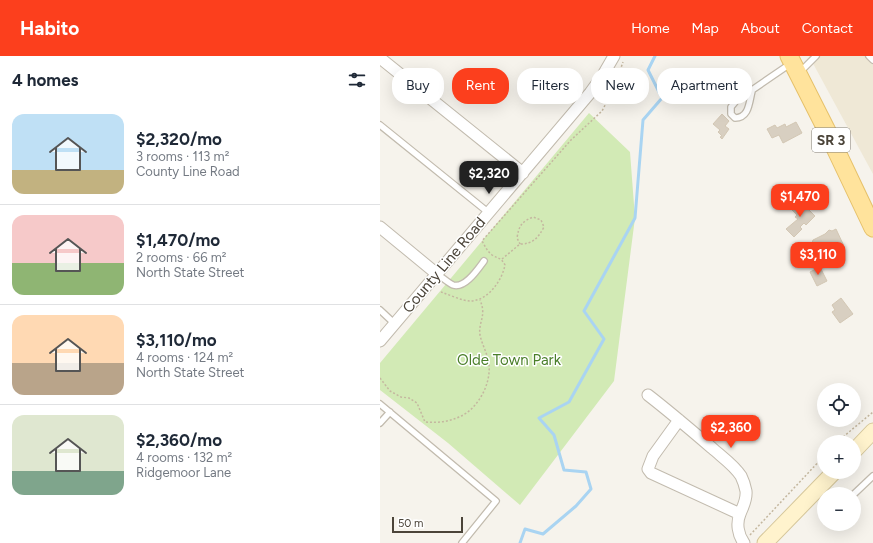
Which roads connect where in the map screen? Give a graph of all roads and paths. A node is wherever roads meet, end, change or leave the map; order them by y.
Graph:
1 (625, 56) edge
2 (816, 56) edge
3 (869, 56) edge
4 (613, 57) edge
5 (380, 58) edge
6 (873, 60) edge
7 (793, 62) edge
8 (752, 92) junction
9 (380, 125) edge
10 (523, 173) junction
11 (489, 213) junction
12 (380, 227) edge
13 (873, 228) edge
14 (520, 244) junction
15 (502, 259) junction
16 (484, 261) dead end
17 (437, 274) junction
18 (441, 292) dead end
19 (480, 300) junction
20 (380, 310) edge
21 (395, 324) junction
22 (380, 341) edge
23 (380, 378) edge
24 (648, 395) dead end
25 (380, 404) edge
26 (390, 412) junction
27 (873, 412) edge
28 (679, 420) junction
29 (380, 423) edge
30 (873, 431) edge
31 (846, 435) edge
32 (861, 444) edge
33 (817, 464) edge
34 (873, 476) edge
35 (827, 479) edge
36 (861, 487) edge
37 (740, 514) junction
38 (744, 542) edge
39 (462, 543) edge
40 (765, 543) edge

1 - 15 path
2 - 7 lane
3 - 6 lane
4 - 10 street, County Line Road
5 - 10 street
7 - 8 lane
7 - 13 main road, SR 3
8 - 8 lane
9 - 11 lane
10 - 11 street, County Line Road
11 - 17 street, County Line Road
12 - 17 street
14 - 14 path
14 - 15 path
15 - 19 path
16 - 17 lane
17 - 21 street, County Line Road
18 - 19 path
19 - 23 path
20 - 21 lane
21 - 22 street, County Line Road
24 - 28 street
25 - 26 lane
26 - 29 lane
26 - 39 lane
27 - 31 path
28 - 37 street
28 - 37 street
30 - 32 main road
33 - 38 path
34 - 36 lane
35 - 40 main road
37 - 38 street

